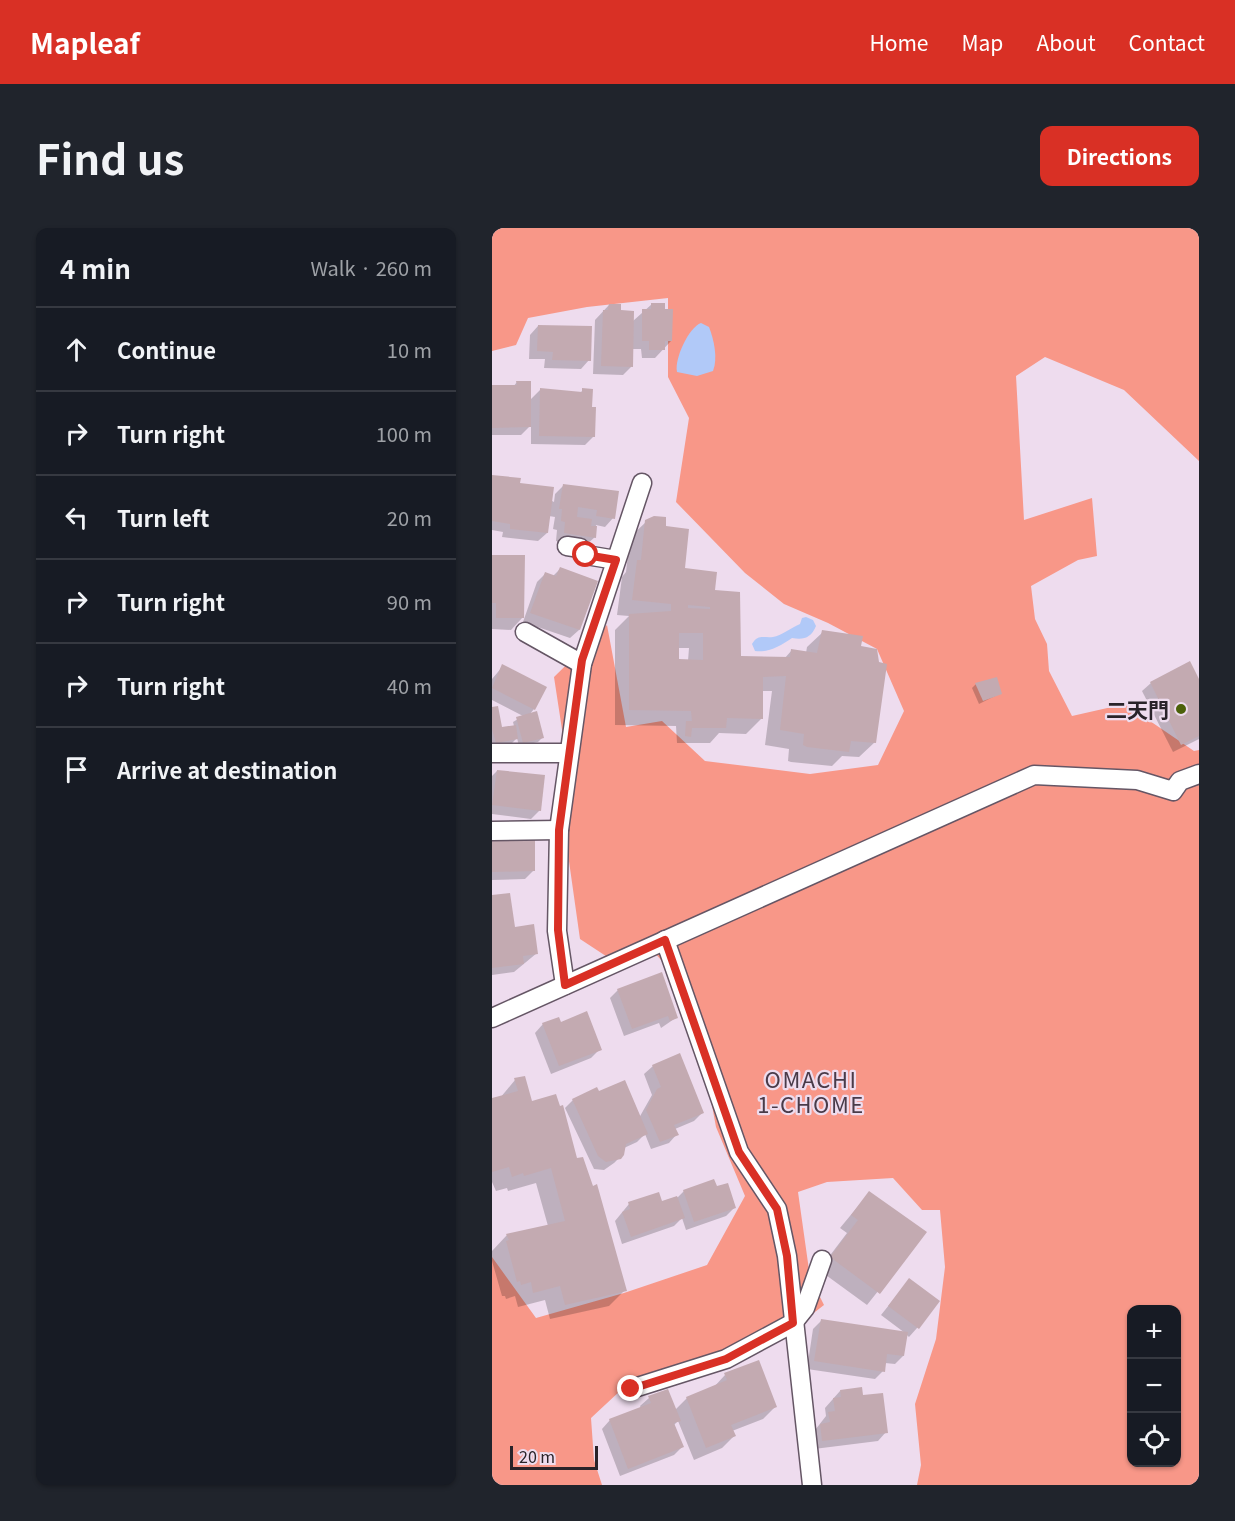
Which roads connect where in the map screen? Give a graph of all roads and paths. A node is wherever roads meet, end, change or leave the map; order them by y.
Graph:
1 (642, 483) dead end
2 (567, 546) dead end
3 (616, 560) junction
4 (525, 632) dead end
5 (582, 664) junction
6 (492, 753) edge
7 (569, 753) junction
8 (1199, 774) edge
9 (559, 830) junction
10 (492, 831) edge
11 (665, 940) junction
12 (565, 985) junction
13 (492, 1018) edge
14 (822, 1260) dead end
15 (793, 1323) junction
16 (631, 1389) dead end
17 (812, 1485) edge

1 - 3 lane
2 - 3 lane
3 - 5 lane
4 - 5 lane
5 - 7 lane
6 - 7 lane
7 - 9 lane
8 - 11 lane
9 - 10 lane
9 - 12 lane
11 - 12 lane
11 - 15 lane
12 - 13 lane
14 - 15 lane
15 - 16 lane
15 - 17 lane

